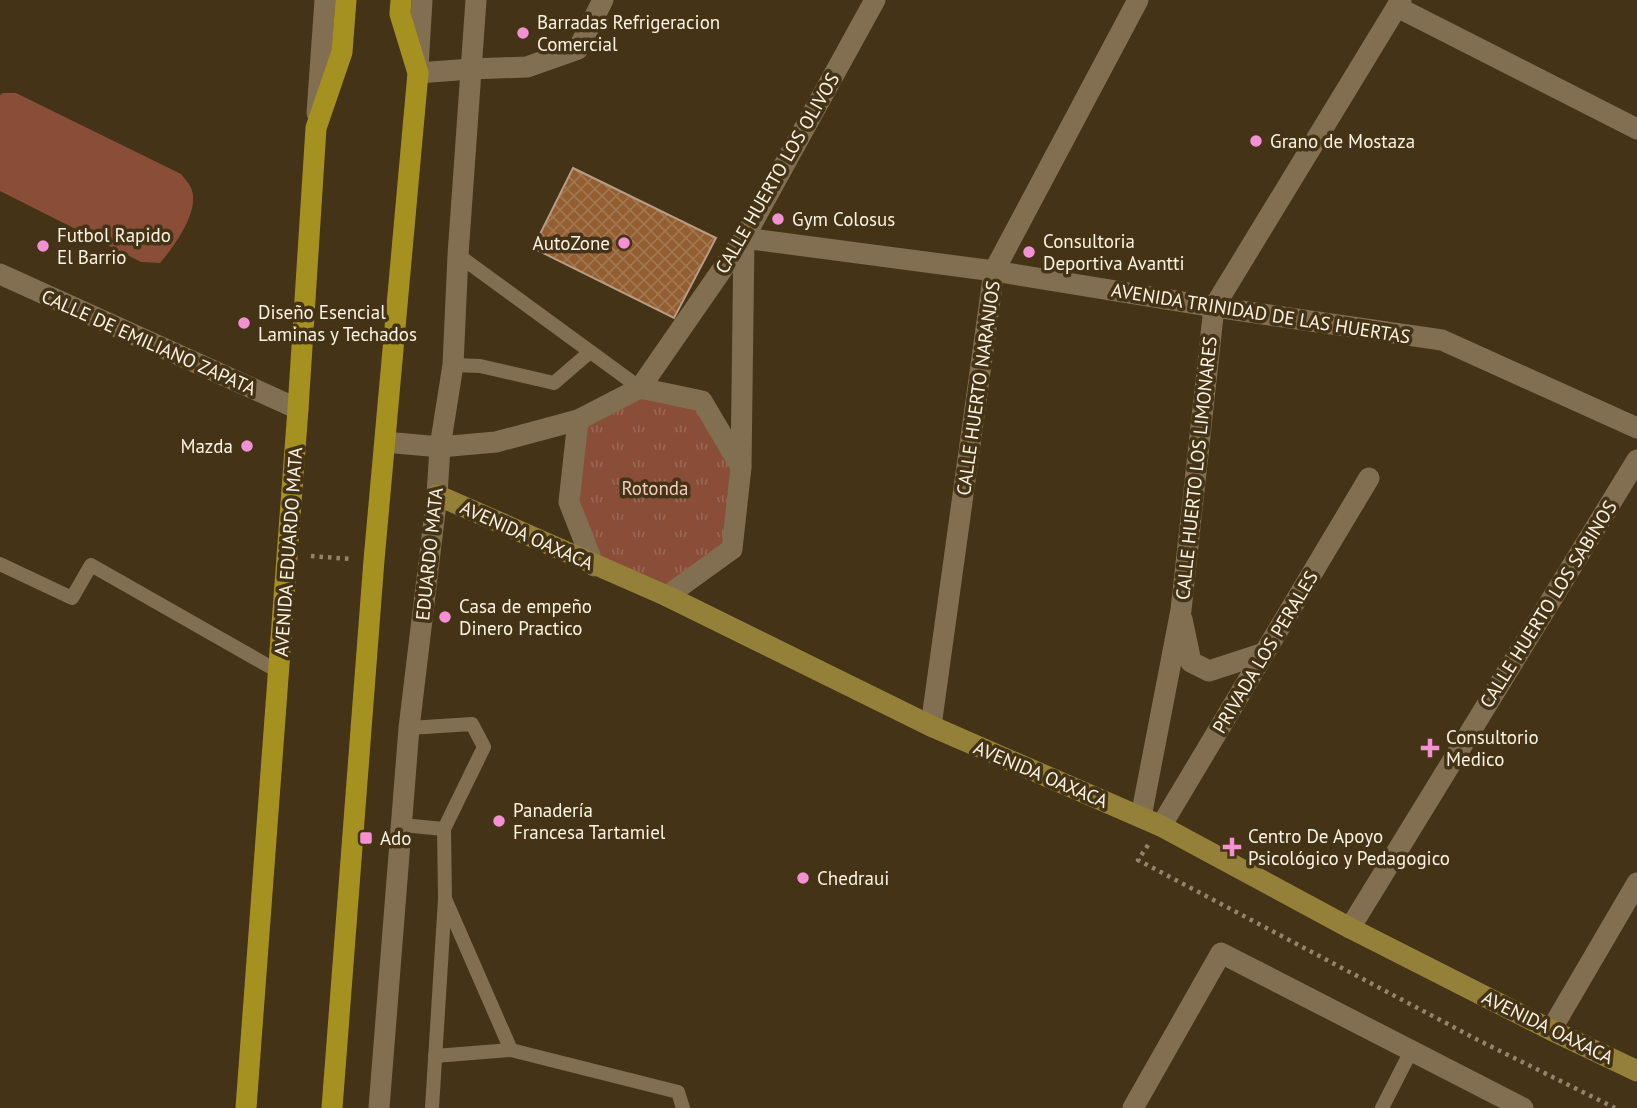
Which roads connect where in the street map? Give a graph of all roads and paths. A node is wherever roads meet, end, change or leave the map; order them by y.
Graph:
1 (325, 0) edge
2 (346, 0) edge
3 (401, 0) edge
4 (422, 0) edge
5 (476, 0) edge
6 (603, 0) edge
7 (875, 0) edge
8 (1138, 0) edge
9 (1399, 4) edge
10 (471, 69) junction
11 (418, 73) junction
12 (316, 128) junction
13 (1637, 130) edge
14 (744, 238) junction
15 (458, 255) junction
16 (994, 271) junction
17 (0, 274) edge
18 (1214, 307) junction
19 (590, 352) junction
20 (453, 365) junction
21 (640, 388) junction
22 (298, 410) junction
23 (578, 420) junction
24 (1637, 428) edge
25 (384, 442) junction
26 (440, 447) junction
27 (1637, 460) edge
28 (741, 467) junction
29 (1369, 478) dead end
30 (437, 495) junction
31 (0, 564) edge
32 (594, 566) junction
33 (667, 596) junction
34 (1181, 610) junction
35 (1264, 653) junction
36 (279, 672) junction
37 (931, 726) junction
38 (409, 728) junction
39 (1140, 817) junction
40 (402, 825) junction
41 (1161, 825) junction
42 (444, 829) junction
43 (1637, 883) edge
44 (445, 899) junction
45 (1350, 928) junction
46 (1551, 1030) junction
47 (511, 1050) junction
48 (1411, 1051) junction
49 (435, 1056) junction
50 (1637, 1071) edge
51 (246, 1108) edge
52 (332, 1108) edge
53 (379, 1108) edge
54 (432, 1108) edge
55 (682, 1108) edge
56 (1133, 1108) edge
57 (1382, 1108) edge
58 (1523, 1108) edge
59 (1615, 1108) edge

1 - 12 street
2 - 12 main road, AVENIDA EDUARDO MATA
3 - 11 main road
4 - 11 street
5 - 10 street, EDUARDO MATA
6 - 10 street
7 - 14 street, CALLE HUERTO LOS OLIVOS
8 - 16 street, CALLE HUERTO NARANJOS
9 - 13 street
9 - 18 street, CALLE HUERTO LOS LIMONARES
10 - 11 street
10 - 15 street, EDUARDO MATA
11 - 25 main road
12 - 22 main road, AVENIDA EDUARDO MATA
14 - 16 street, AVENIDA TRINIDAD DE LAS HUERTAS
14 - 21 street, CALLE HUERTO LOS OLIVOS
14 - 28 street
15 - 19 lane
15 - 20 street, EDUARDO MATA
16 - 18 street, AVENIDA TRINIDAD DE LAS HUERTAS
16 - 37 street, CALLE HUERTO NARANJOS
17 - 22 street, CALLE DE EMILIANO ZAPATA
18 - 24 street, AVENIDA TRINIDAD DE LAS HUERTAS
18 - 34 street, CALLE HUERTO LOS LIMONARES
19 - 20 lane
19 - 21 lane
20 - 26 street, EDUARDO MATA
21 - 23 street, CALLE HUERTO LOS OLIVOS
21 - 28 street
22 - 36 main road, AVENIDA EDUARDO MATA
23 - 26 street, CALLE HUERTO LOS OLIVOS
23 - 32 street
25 - 26 street, CALLE HUERTO LOS OLIVOS
25 - 52 main road
26 - 30 street, EDUARDO MATA
27 - 45 street, CALLE HUERTO LOS SABINOS
28 - 33 street
29 - 35 street, PRIVADA LOS PERALES
30 - 32 main road, AVENIDA OAXACA
30 - 38 street, EDUARDO MATA
31 - 36 lane
32 - 33 main road, AVENIDA OAXACA
33 - 37 main road, AVENIDA OAXACA
34 - 35 street
34 - 39 street, CALLE HUERTO LOS LIMONARES
35 - 41 street, PRIVADA LOS PERALES
36 - 51 main road, AVENIDA EDUARDO MATA
37 - 39 main road, AVENIDA OAXACA
38 - 40 street, EDUARDO MATA
38 - 42 lane
39 - 41 main road, AVENIDA OAXACA
40 - 42 lane
40 - 53 street, EDUARDO MATA
41 - 45 main road, AVENIDA OAXACA
41 - 59 path
42 - 44 lane
43 - 46 street
44 - 47 lane
44 - 49 lane
45 - 46 main road, AVENIDA OAXACA
46 - 50 main road, AVENIDA OAXACA
47 - 49 lane
47 - 55 lane
48 - 56 street
48 - 57 lane
48 - 58 street
49 - 54 lane

